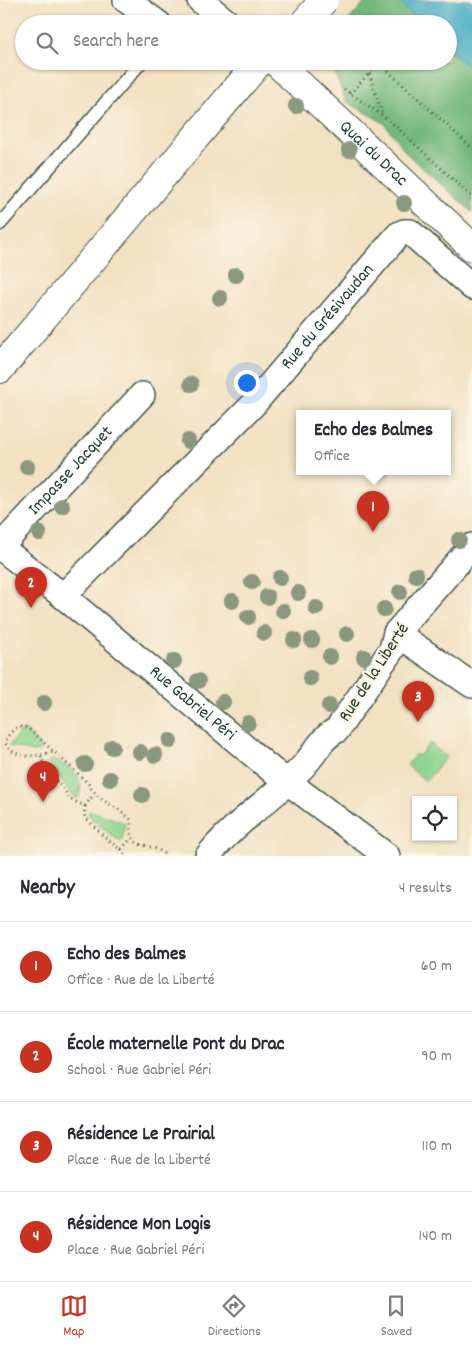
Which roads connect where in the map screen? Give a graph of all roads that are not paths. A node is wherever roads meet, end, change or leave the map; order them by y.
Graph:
1 (126, 0) edge
2 (200, 0) edge
3 (324, 0) edge
4 (147, 15) edge
5 (218, 15) edge
6 (311, 15) edge
7 (134, 70) edge
8 (252, 70) edge
9 (285, 70) edge
10 (0, 224) edge
11 (472, 247) edge
12 (472, 288) edge
13 (0, 369) edge
14 (142, 395) dead end
15 (472, 546) edge
16 (0, 547) edge
17 (63, 596) junction
18 (396, 633) junction
19 (472, 685) edge
20 (288, 783) junction
21 (208, 856) edge
22 (387, 856) edge

1 - 4 street
2 - 5 street
3 - 6 street, bridge
7 - 10 lane
8 - 13 street
9 - 11 street, Quai du Drac
12 - 17 street, Rue du Grésivaudan
14 - 16 street, Impasse Jacquet
15 - 18 street, Rue de la Liberté
16 - 17 street, Rue Gabriel Péri
17 - 20 street, Rue Gabriel Péri
18 - 19 street
18 - 20 street, Rue de la Liberté
20 - 21 street, Rue de la Liberté
20 - 22 street, Rue Gabriel Péri

